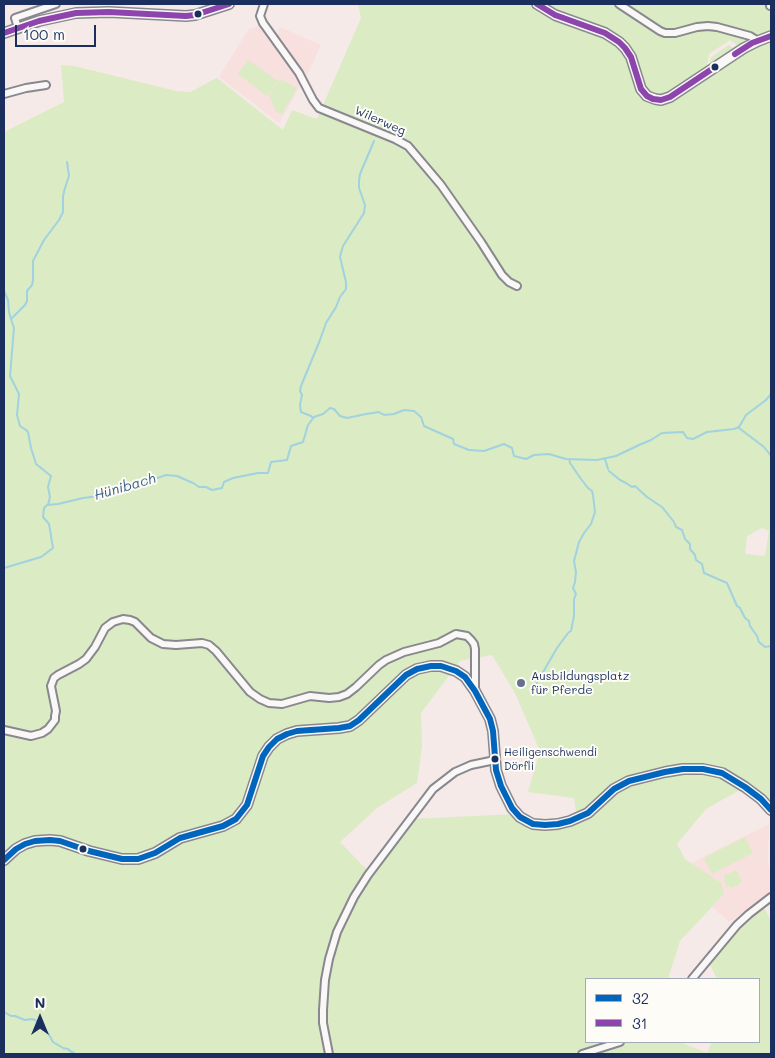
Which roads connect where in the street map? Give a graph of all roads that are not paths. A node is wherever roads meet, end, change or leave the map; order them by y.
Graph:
1 (56, 4) edge
2 (229, 4) edge
3 (264, 4) edge
4 (537, 4) edge
5 (619, 4) edge
6 (18, 28) junction
7 (4, 33) edge
8 (771, 36) edge
9 (758, 41) junction
10 (46, 85) dead end
11 (4, 94) edge
12 (517, 286) dead end
13 (475, 691) junction
14 (4, 730) edge
15 (495, 760) junction
16 (771, 810) edge
17 (4, 860) edge
18 (771, 897) edge
19 (693, 978) edge
20 (617, 1043) edge
21 (329, 1054) edge
22 (582, 1054) edge

1 - 6 street
2 - 6 street
3 - 12 street, Wilerweg
4 - 9 street
5 - 9 street
6 - 7 street
8 - 9 street
10 - 11 street
13 - 14 street
13 - 15 street
13 - 17 street
15 - 16 street
15 - 21 street
18 - 19 street
20 - 22 street

